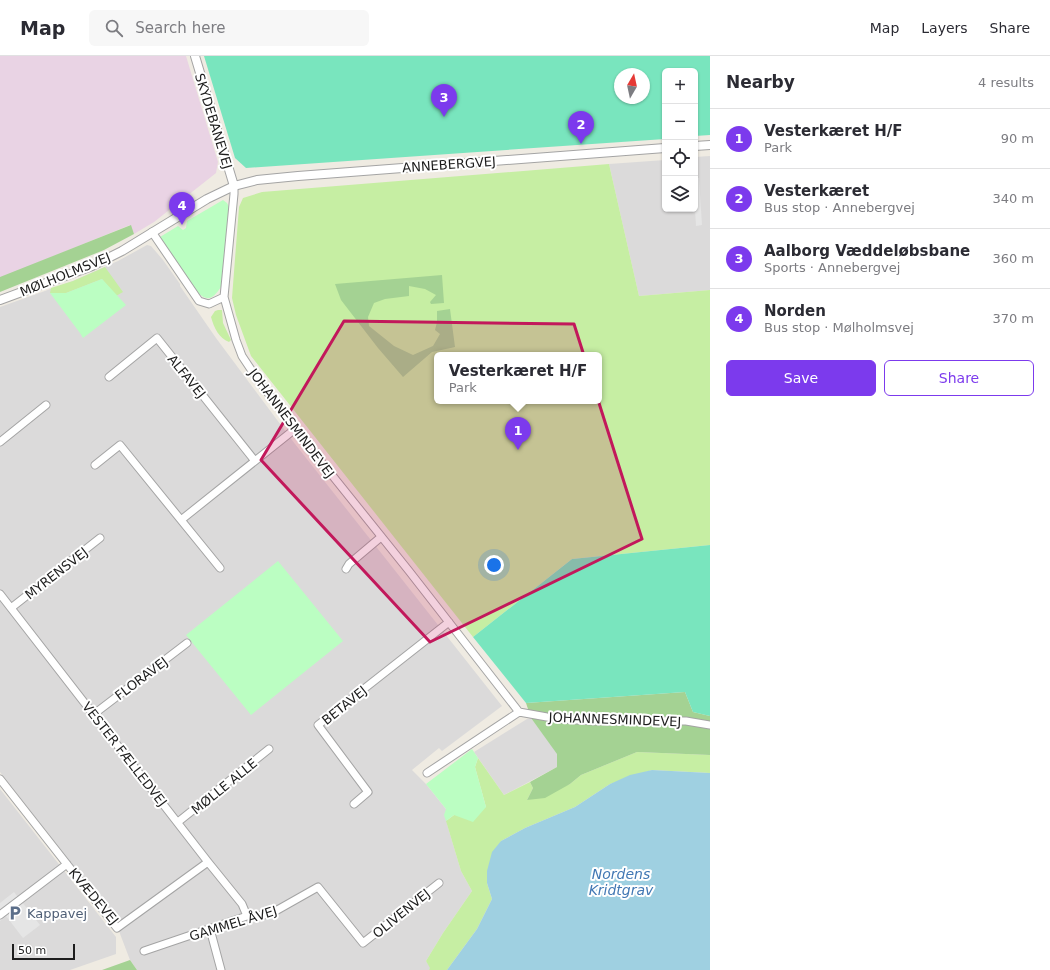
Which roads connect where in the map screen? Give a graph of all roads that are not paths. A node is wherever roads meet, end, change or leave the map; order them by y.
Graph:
1 (195, 56) edge
2 (710, 144) edge
3 (698, 146) edge
4 (662, 148) edge
5 (234, 186) junction
6 (152, 232) junction
7 (224, 297) junction
8 (0, 300) edge
9 (109, 377) dead end
10 (46, 405) dead end
11 (295, 429) junction
12 (0, 442) edge
13 (255, 461) junction
14 (95, 465) dead end
15 (181, 520) junction
16 (381, 537) junction
17 (100, 538) dead end
18 (220, 568) dead end
19 (346, 570) dead end
20 (0, 594) edge
21 (11, 608) junction
22 (449, 622) junction
23 (187, 643) dead end
24 (519, 712) junction
25 (94, 714) junction
26 (710, 726) edge
27 (269, 749) dead end
28 (427, 773) dead end
29 (0, 779) edge
30 (354, 804) dead end
31 (178, 822) junction
32 (208, 862) junction
33 (67, 864) junction
34 (439, 883) dead end
35 (318, 887) joint
36 (0, 916) edge
37 (247, 916) junction
38 (210, 929) junction
39 (144, 951) dead end
40 (221, 970) edge

1 - 5 street, SKYDEBANEVEJ
2 - 3 street
4 - 5 street, ANNEBERGVEJ
5 - 6 street, MØLHOLMSVEJ
5 - 7 street, JOHANNESMINDEVEJ
6 - 7 street
6 - 8 street, MØLHOLMSVEJ
7 - 11 street, JOHANNESMINDEVEJ
9 - 13 street, ALFAVEJ
10 - 12 street
11 - 13 street
11 - 16 street, JOHANNESMINDEVEJ
13 - 15 street
14 - 15 street
15 - 18 street
16 - 19 street
16 - 22 street, JOHANNESMINDEVEJ
17 - 21 street, MYRENSVEJ
20 - 21 street, VESTER FÆLLEDVEJ
21 - 25 street, VESTER FÆLLEDVEJ
22 - 24 street, JOHANNESMINDEVEJ
22 - 30 street, BETAVEJ
23 - 25 street, FLORAVEJ
24 - 26 street, JOHANNESMINDEVEJ
24 - 28 street
25 - 31 street, VESTER FÆLLEDVEJ
27 - 31 street, MØLLE ALLE
29 - 33 street, KVÆDEVEJ
31 - 32 street, VESTER FÆLLEDVEJ
32 - 33 street, KVÆDEVEJ
32 - 37 street, VESTER FÆLLEDVEJ
33 - 36 street
34 - 35 street, OLIVENVEJ
35 - 37 street, GAMMEL ÅVEJ
37 - 38 street, GAMMEL ÅVEJ
38 - 39 street, GAMMEL ÅVEJ
38 - 40 street

